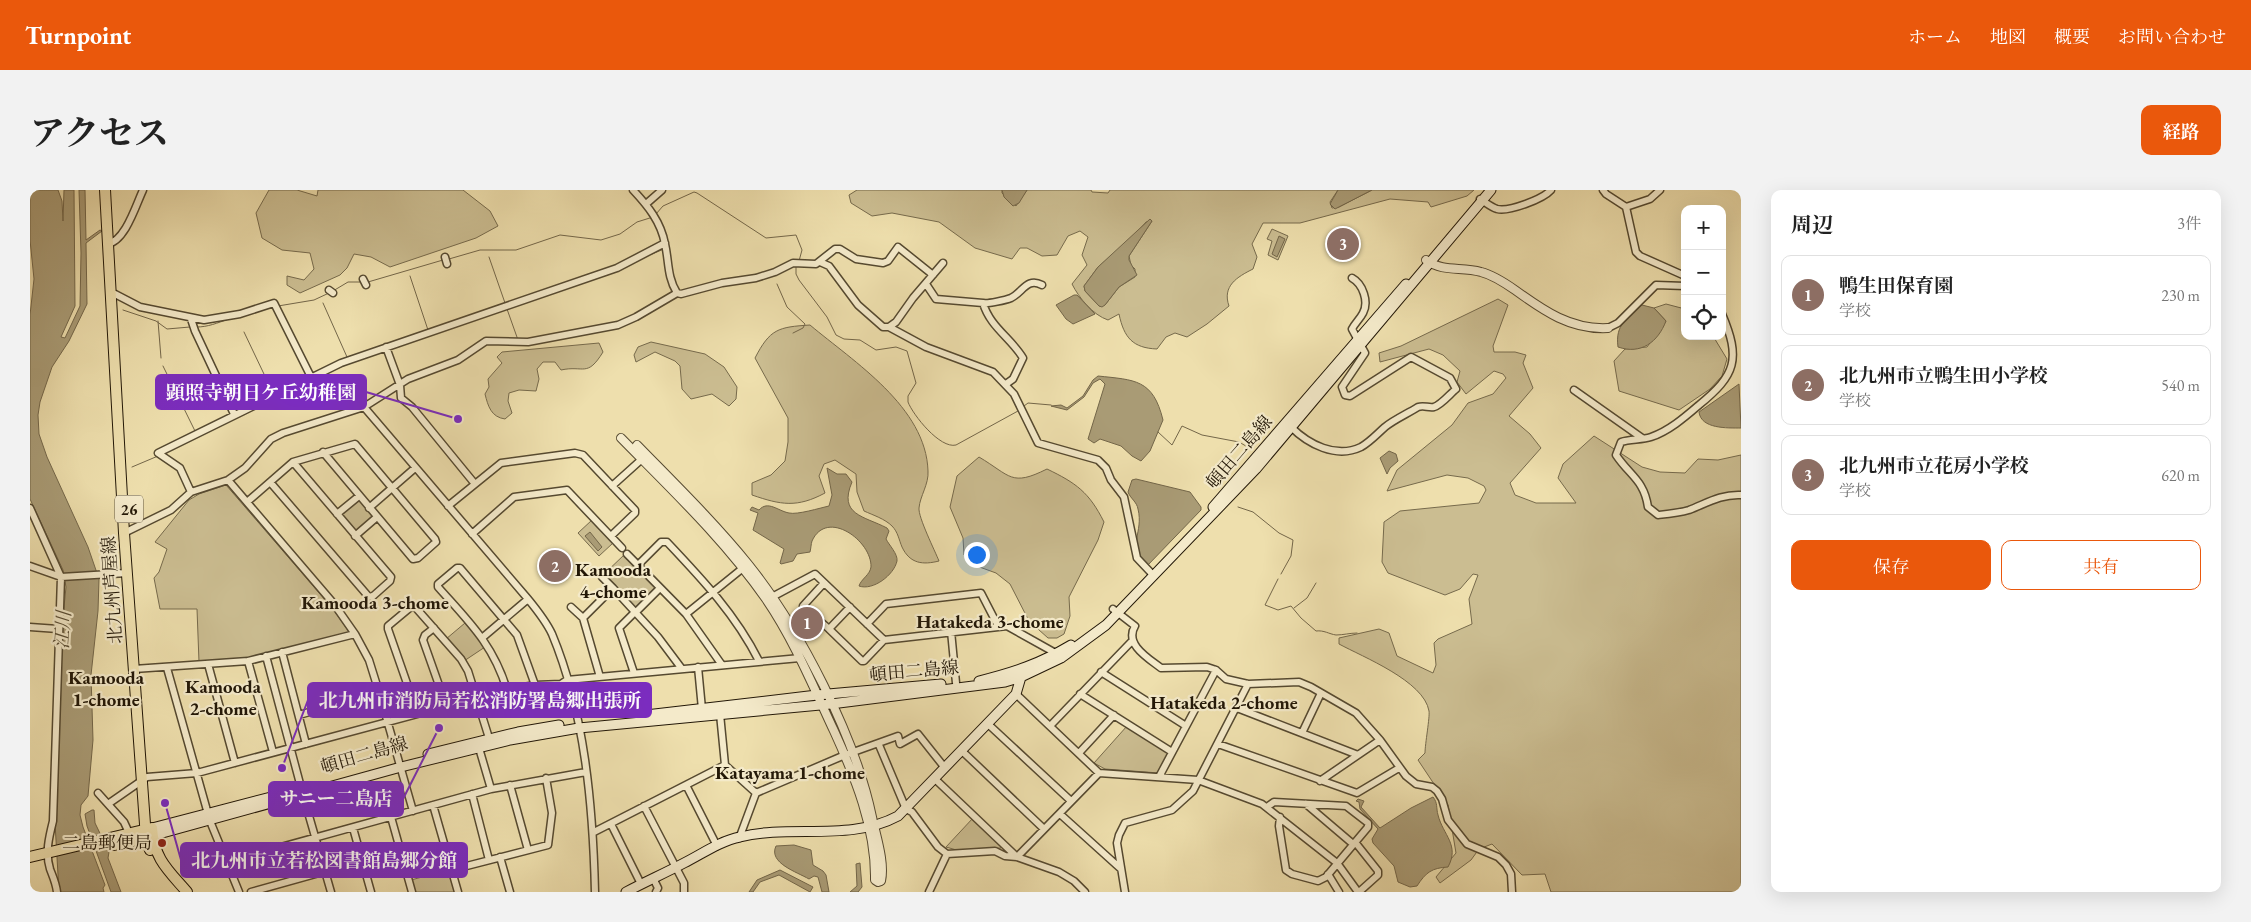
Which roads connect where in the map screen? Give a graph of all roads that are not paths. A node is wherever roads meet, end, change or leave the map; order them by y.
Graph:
1 (105, 190) edge
2 (110, 190) edge
3 (143, 190) edge
4 (633, 190) edge
5 (662, 190) edge
6 (1484, 190) edge
7 (1491, 190) edge
8 (1551, 190) edge
9 (1603, 190) edge
10 (1660, 190) edge
11 (1481, 200) junction
12 (646, 204) junction
13 (1626, 207) junction
14 (665, 243) junction
15 (110, 244) junction
16 (1429, 261) junction
17 (820, 262) junction
18 (943, 263) dead end
19 (1681, 274) edge
20 (933, 275) junction
21 (1352, 278) dead end
22 (926, 284) junction
23 (1042, 285) dead end
24 (1681, 286) edge
25 (677, 293) junction
26 (115, 294) junction
27 (983, 303) junction
28 (191, 319) junction
29 (1726, 319) edge
30 (888, 327) junction
31 (1608, 328) joint
32 (1359, 344) junction
33 (386, 347) junction
34 (311, 377) junction
35 (1006, 384) junction
36 (400, 386) junction
37 (1574, 390) dead end
38 (364, 408) junction
39 (234, 414) junction
40 (1292, 427) junction
41 (621, 438) dead end
42 (1642, 438) junction
43 (637, 445) dead end
44 (323, 452) junction
45 (642, 459) junction
46 (294, 462) junction
47 (415, 468) junction
48 (228, 480) junction
49 (270, 482) junction
50 (474, 484) junction
51 (612, 486) junction
52 (393, 488) junction
53 (191, 492) junction
54 (1741, 495) edge
55 (359, 496) junction
56 (246, 502) junction
57 (448, 506) junction
58 (30, 508) edge
59 (369, 508) junction
60 (337, 514) junction
61 (377, 517) junction
62 (127, 532) junction
63 (472, 534) junction
64 (355, 536) junction
65 (611, 536) junction
66 (638, 565) junction
67 (30, 566) edge
68 (743, 568) junction
69 (127, 573) junction
70 (1151, 574) junction
71 (60, 577) junction
72 (602, 577) dead end
73 (824, 583) junction
74 (613, 588) junction
75 (660, 588) junction
76 (714, 592) junction
77 (772, 597) junction
78 (528, 599) junction
79 (571, 607) dead end
80 (850, 607) junction
81 (1115, 611) junction
82 (635, 612) junction
83 (686, 614) junction
84 (583, 618) junction
85 (505, 619) junction
86 (867, 624) junction
87 (998, 626) junction
88 (30, 627) edge
89 (434, 628) junction
90 (58, 629) junction
91 (829, 629) junction
92 (951, 632) junction
93 (355, 634) junction
94 (482, 638) junction
95 (884, 640) junction
96 (1132, 640) junction
97 (282, 652) junction
98 (266, 656) junction
99 (1059, 656) junction
100 (800, 658) junction
101 (248, 661) junction
102 (759, 661) junction
103 (208, 664) junction
104 (722, 665) junction
105 (698, 667) junction
106 (168, 668) junction
107 (137, 669) junction
108 (682, 669) junction
109 (1216, 670) junction
110 (1101, 672) junction
111 (634, 673) junction
112 (600, 677) junction
113 (1021, 678) junction
114 (567, 680) junction
115 (956, 683) junction
116 (1248, 684) junction
117 (536, 685) junction
118 (507, 690) junction
119 (379, 692) junction
120 (1321, 693) junction
121 (1016, 694) junction
122 (1080, 694) junction
123 (822, 695) junction
124 (478, 697) junction
125 (826, 704) junction
126 (446, 705) junction
127 (1237, 708) junction
128 (702, 709) junction
129 (417, 712) junction
130 (720, 714) junction
131 (299, 715) junction
132 (1114, 716) junction
133 (388, 721) junction
134 (988, 724) junction
135 (579, 725) junction
136 (1050, 726) junction
137 (1186, 726) junction
138 (1302, 733) junction
139 (489, 738) junction
140 (1380, 740) junction
141 (306, 744) junction
142 (1218, 744) junction
143 (879, 745) junction
144 (290, 748) junction
145 (479, 748) junction
146 (962, 751) junction
147 (273, 752) junction
148 (1172, 752) junction
149 (1079, 753) junction
150 (849, 754) junction
151 (1358, 755) junction
152 (235, 763) junction
153 (400, 764) junction
154 (725, 765) junction
155 (945, 768) junction
156 (1399, 768) junction
157 (586, 772) junction
158 (197, 773) junction
159 (1099, 773) junction
160 (1160, 777) junction
161 (144, 778) junction
162 (546, 778) junction
163 (935, 779) junction
164 (1198, 780) junction
165 (1320, 781) junction
166 (510, 785) junction
167 (686, 785) junction
168 (490, 789) junction
169 (98, 792) dead end
170 (302, 792) junction
171 (756, 793) junction
172 (472, 794) junction
173 (1071, 801) junction
174 (108, 804) junction
175 (1306, 804) junction
176 (433, 805) junction
177 (644, 806) junction
178 (1267, 807) junction
179 (906, 809) junction
180 (413, 811) junction
181 (1060, 814) junction
182 (209, 817) junction
183 (391, 817) junction
184 (1280, 817) junction
185 (611, 824) junction
186 (871, 827) junction
187 (353, 828) junction
188 (1044, 829) junction
189 (594, 832) junction
190 (149, 833) junction
191 (740, 836) junction
192 (131, 837) junction
193 (315, 838) junction
194 (1354, 843) junction
195 (717, 846) junction
196 (528, 850) junction
197 (947, 854) junction
198 (30, 857) edge
199 (500, 857) junction
200 (1017, 857) junction
201 (49, 858) junction
202 (490, 860) junction
203 (362, 861) junction
204 (227, 862) junction
205 (1337, 863) junction
206 (30, 864) edge
207 (676, 867) junction
208 (1121, 868) junction
209 (451, 870) junction
210 (325, 872) junction
211 (1328, 874) junction
212 (653, 878) junction
213 (641, 884) junction
214 (57, 892) edge
215 (179, 892) edge
216 (187, 892) edge
217 (239, 892) edge
218 (251, 892) edge
219 (331, 892) edge
220 (370, 892) edge
221 (412, 892) edge
222 (458, 892) edge
223 (510, 892) edge
224 (595, 892) edge
225 (626, 892) edge
226 (656, 892) edge
227 (684, 892) edge
228 (929, 892) edge
229 (1085, 892) edge
230 (1125, 892) edge
231 (1339, 892) edge
232 (1358, 892) edge
233 (1512, 892) edge

1 - 15 main road, 北九州芦屋線 / 26
2 - 15 main road, 北九州芦屋線 / 26
3 - 15 street
4 - 12 street
5 - 12 street
6 - 11 main road, 頓田二島線
7 - 11 main road, 頓田二島線
8 - 11 street
9 - 13 street
10 - 13 street
11 - 16 main road, 頓田二島線
12 - 14 street
13 - 19 street
14 - 25 street
14 - 33 street
15 - 26 main road, 北九州芦屋線 / 26
15 - 62 main road, 北九州芦屋線 / 26
16 - 31 street
16 - 32 main road, 頓田二島線
17 - 20 street
17 - 25 street
17 - 30 street
18 - 20 street
20 - 22 street
21 - 32 street
22 - 27 street
22 - 30 street
23 - 27 street
24 - 31 street
25 - 36 street
26 - 28 street
26 - 62 main road, 北九州芦屋線 / 26
27 - 35 street
28 - 34 street
28 - 39 street
29 - 42 street
30 - 35 street
32 - 40 main road, 頓田二島線
32 - 40 street
32 - 70 main road, 頓田二島線
33 - 34 street
33 - 36 street
34 - 39 street
35 - 70 street
36 - 38 street
36 - 50 street
37 - 42 street
38 - 47 street
38 - 48 street
39 - 53 street
40 - 70 main road, 頓田二島線
41 - 45 street
42 - 54 street
43 - 77 street
44 - 46 street
44 - 52 street
44 - 55 street
45 - 51 street
45 - 68 street
46 - 49 street
46 - 60 street
47 - 52 street
47 - 57 street
48 - 53 street
48 - 56 street
49 - 56 street
49 - 64 street
50 - 51 street
50 - 57 street
51 - 65 street
52 - 59 street
52 - 61 street
53 - 62 street
55 - 59 street
55 - 60 street
56 - 93 street
57 - 63 street
58 - 71 street
59 - 61 street
60 - 64 street
61 - 64 street
62 - 69 main road, 北九州芦屋線 / 26
62 - 107 main road, 北九州芦屋線 / 26
63 - 65 street
63 - 78 street
65 - 66 street
66 - 75 street
66 - 76 street
67 - 71 street
68 - 76 street
68 - 100 street
69 - 71 street
69 - 107 main road, 北九州芦屋線 / 26
70 - 81 main road, 頓田二島線
71 - 90 street
72 - 74 street
73 - 77 street
73 - 80 street
73 - 91 street
74 - 82 street
74 - 84 street
75 - 82 street
75 - 83 street
76 - 83 street
76 - 102 street
77 - 123 street
78 - 85 street
78 - 114 street
79 - 84 street
80 - 86 street
80 - 91 street
81 - 96 street
81 - 99 main road, 頓田二島線
82 - 108 street
82 - 111 street
83 - 104 street
84 - 112 street
85 - 94 street
85 - 94 street
85 - 117 street
86 - 87 street
86 - 95 street
87 - 92 street
87 - 99 street
88 - 90 street
89 - 124 street
89 - 126 street
89 - 129 street
90 - 201 street
91 - 95 street
92 - 95 street
92 - 115 street
93 - 97 street
93 - 119 street
94 - 118 street
96 - 109 street
96 - 110 street
97 - 98 street
97 - 131 street
98 - 101 street
98 - 144 street
99 - 113 main road, 頓田二島線
99 - 115 main road, 頓田二島線
100 - 102 street
100 - 123 street
101 - 103 street
101 - 147 street
102 - 104 street
103 - 106 street
103 - 152 street
104 - 105 street
105 - 108 street
105 - 128 street
106 - 107 street
106 - 158 street
107 - 161 main road, 北九州芦屋線 / 26
108 - 111 street
109 - 116 street
109 - 137 street
110 - 122 street
110 - 137 street
111 - 112 street
112 - 114 street
113 - 121 main road
113 - 125 main road, 頓田二島線
114 - 117 street
114 - 135 street
115 - 123 main road, 頓田二島線
116 - 120 street
116 - 127 street
117 - 118 street
118 - 124 street
119 - 131 street
119 - 133 street
120 - 138 street
120 - 140 street
121 - 134 main road
121 - 136 street
122 - 132 street
122 - 136 street
123 - 125 street
123 - 128 main road, 頓田二島線
124 - 126 street
124 - 139 street
125 - 130 main road, 頓田二島線
125 - 150 street
126 - 129 street
127 - 138 street
127 - 142 street
128 - 135 main road, 頓田二島線
129 - 133 street
130 - 135 main road, 頓田二島線
130 - 154 street
131 - 141 street
132 - 148 street
132 - 149 street
133 - 141 street
133 - 153 street
134 - 146 main road
134 - 173 street
135 - 139 main road, 頓田二島線
135 - 145 main road, 頓田二島線
135 - 157 street
136 - 149 street
137 - 148 street
138 - 151 street
139 - 153 main road, 頓田二島線
140 - 151 street
140 - 156 street
141 - 144 street
142 - 164 street
142 - 165 street
143 - 150 street
143 - 155 street
143 - 179 street
144 - 147 street
144 - 170 street
145 - 153 main road, 頓田二島線
145 - 168 street
146 - 155 main road
146 - 188 street
147 - 152 street
148 - 160 street
149 - 159 street
150 - 171 street
150 - 186 street
151 - 165 street
152 - 158 street
153 - 170 main road, 頓田二島線
153 - 180 street
154 - 167 street
154 - 171 street
155 - 163 main road
156 - 165 street
156 - 233 street
157 - 162 street
157 - 189 street
158 - 161 street
158 - 182 street
159 - 160 street
159 - 173 street
160 - 164 street
161 - 174 street
161 - 190 main road, 北九州芦屋線 / 26
162 - 166 street
162 - 196 street
163 - 179 main road
163 - 200 street
164 - 178 street
164 - 208 street
166 - 168 street
166 - 196 street
167 - 177 street
167 - 195 street
168 - 172 street
169 - 174 street
170 - 182 main road, 頓田二島線
170 - 193 street
171 - 191 street
172 - 176 street
172 - 202 street
173 - 181 street
174 - 192 street
175 - 178 street
175 - 194 street
175 - 194 street
176 - 180 street
176 - 209 street
177 - 185 street
177 - 207 street
178 - 184 street
179 - 186 main road
179 - 197 street
180 - 183 street
181 - 188 street
181 - 208 street
182 - 190 main road, 頓田二島線
182 - 204 street
183 - 187 street
183 - 221 street
184 - 205 street
184 - 211 street
185 - 189 street
185 - 213 street
186 - 186 street
186 - 191 main road
187 - 193 street
187 - 203 street
188 - 200 street
189 - 224 street
190 - 192 main road
190 - 215 main road
190 - 216 main road
191 - 195 main road
192 - 201 main road
193 - 204 street
193 - 210 street
194 - 205 street
194 - 232 street
195 - 207 main road
196 - 199 street
197 - 200 street
197 - 228 street
198 - 201 main road
199 - 202 street
199 - 223 street
200 - 229 street
201 - 206 main road
201 - 214 street
202 - 209 street
203 - 210 street
203 - 220 street
204 - 217 street
205 - 211 street
205 - 232 street
207 - 212 main road
207 - 227 street
208 - 230 street
209 - 222 street
210 - 218 street
210 - 219 street
211 - 231 street
212 - 213 main road
212 - 226 street
213 - 225 main road

